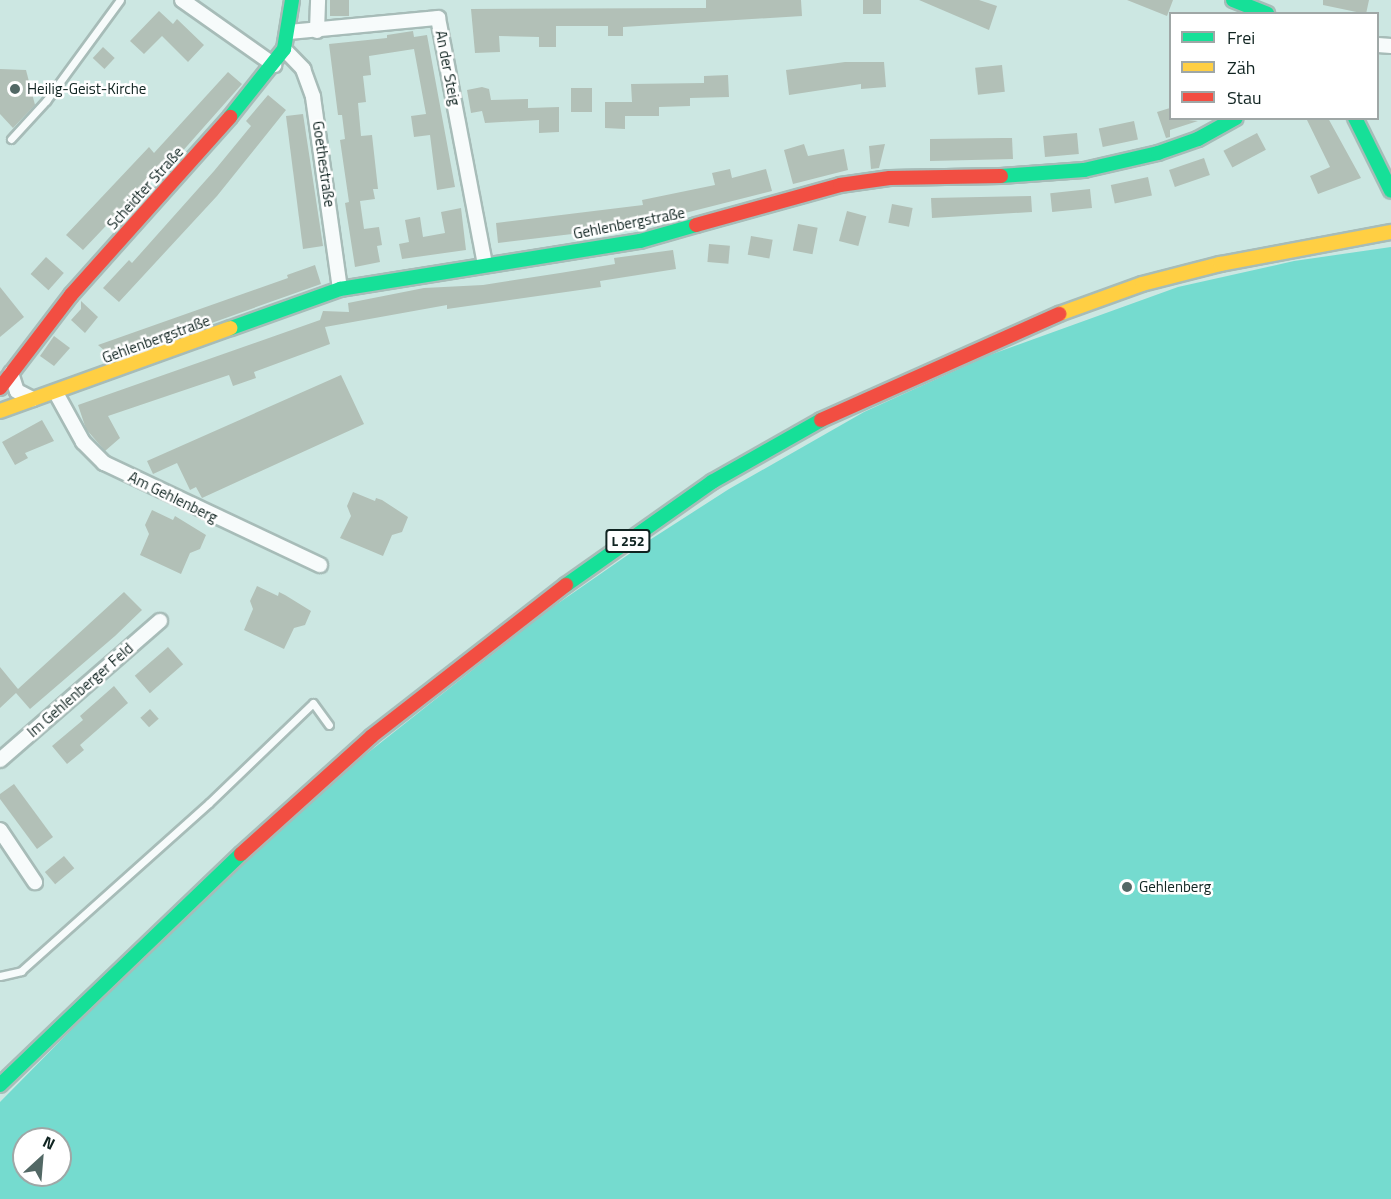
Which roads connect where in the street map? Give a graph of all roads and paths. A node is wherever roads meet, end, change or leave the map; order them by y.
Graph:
1 (120, 0) edge
2 (182, 0) edge
3 (292, 0) edge
4 (318, 0) edge
5 (1233, 0) edge
6 (1263, 12) edge
7 (317, 31) junction
8 (289, 32) junction
9 (284, 49) junction
10 (274, 65) junction
11 (1232, 120) edge
12 (1356, 120) edge
13 (11, 139) dead end
14 (1391, 191) edge
15 (1391, 232) edge
16 (485, 266) junction
17 (340, 289) junction
18 (11, 373) junction
19 (0, 388) edge
20 (56, 393) junction
21 (33, 399) junction
22 (0, 411) edge
23 (320, 565) dead end
24 (160, 621) dead end
25 (329, 725) dead end
26 (0, 760) edge
27 (0, 830) edge
28 (34, 882) dead end
29 (0, 976) edge
30 (0, 1085) edge

1 - 13 lane
2 - 10 street
3 - 8 main road, Scheidter Straße
4 - 7 street
5 - 6 main road
7 - 8 street, An der Steig
7 - 16 street, An der Steig
8 - 9 main road, Scheidter Straße
9 - 10 main road, Scheidter Straße
9 - 17 street, Goethestraße
10 - 18 main road, Scheidter Straße
11 - 16 main road, Gehlenbergstraße
12 - 14 main road
15 - 30 main road, L 252
16 - 17 main road, Gehlenbergstraße
17 - 20 main road, Gehlenbergstraße
18 - 19 main road, Scheidter Straße
18 - 21 street
20 - 21 main road, Gehlenbergstraße
20 - 23 street, Am Gehlenberg
21 - 22 main road, Gehlenbergstraße
24 - 26 street, Im Gehlenberger Feld
25 - 29 lane
27 - 28 street

